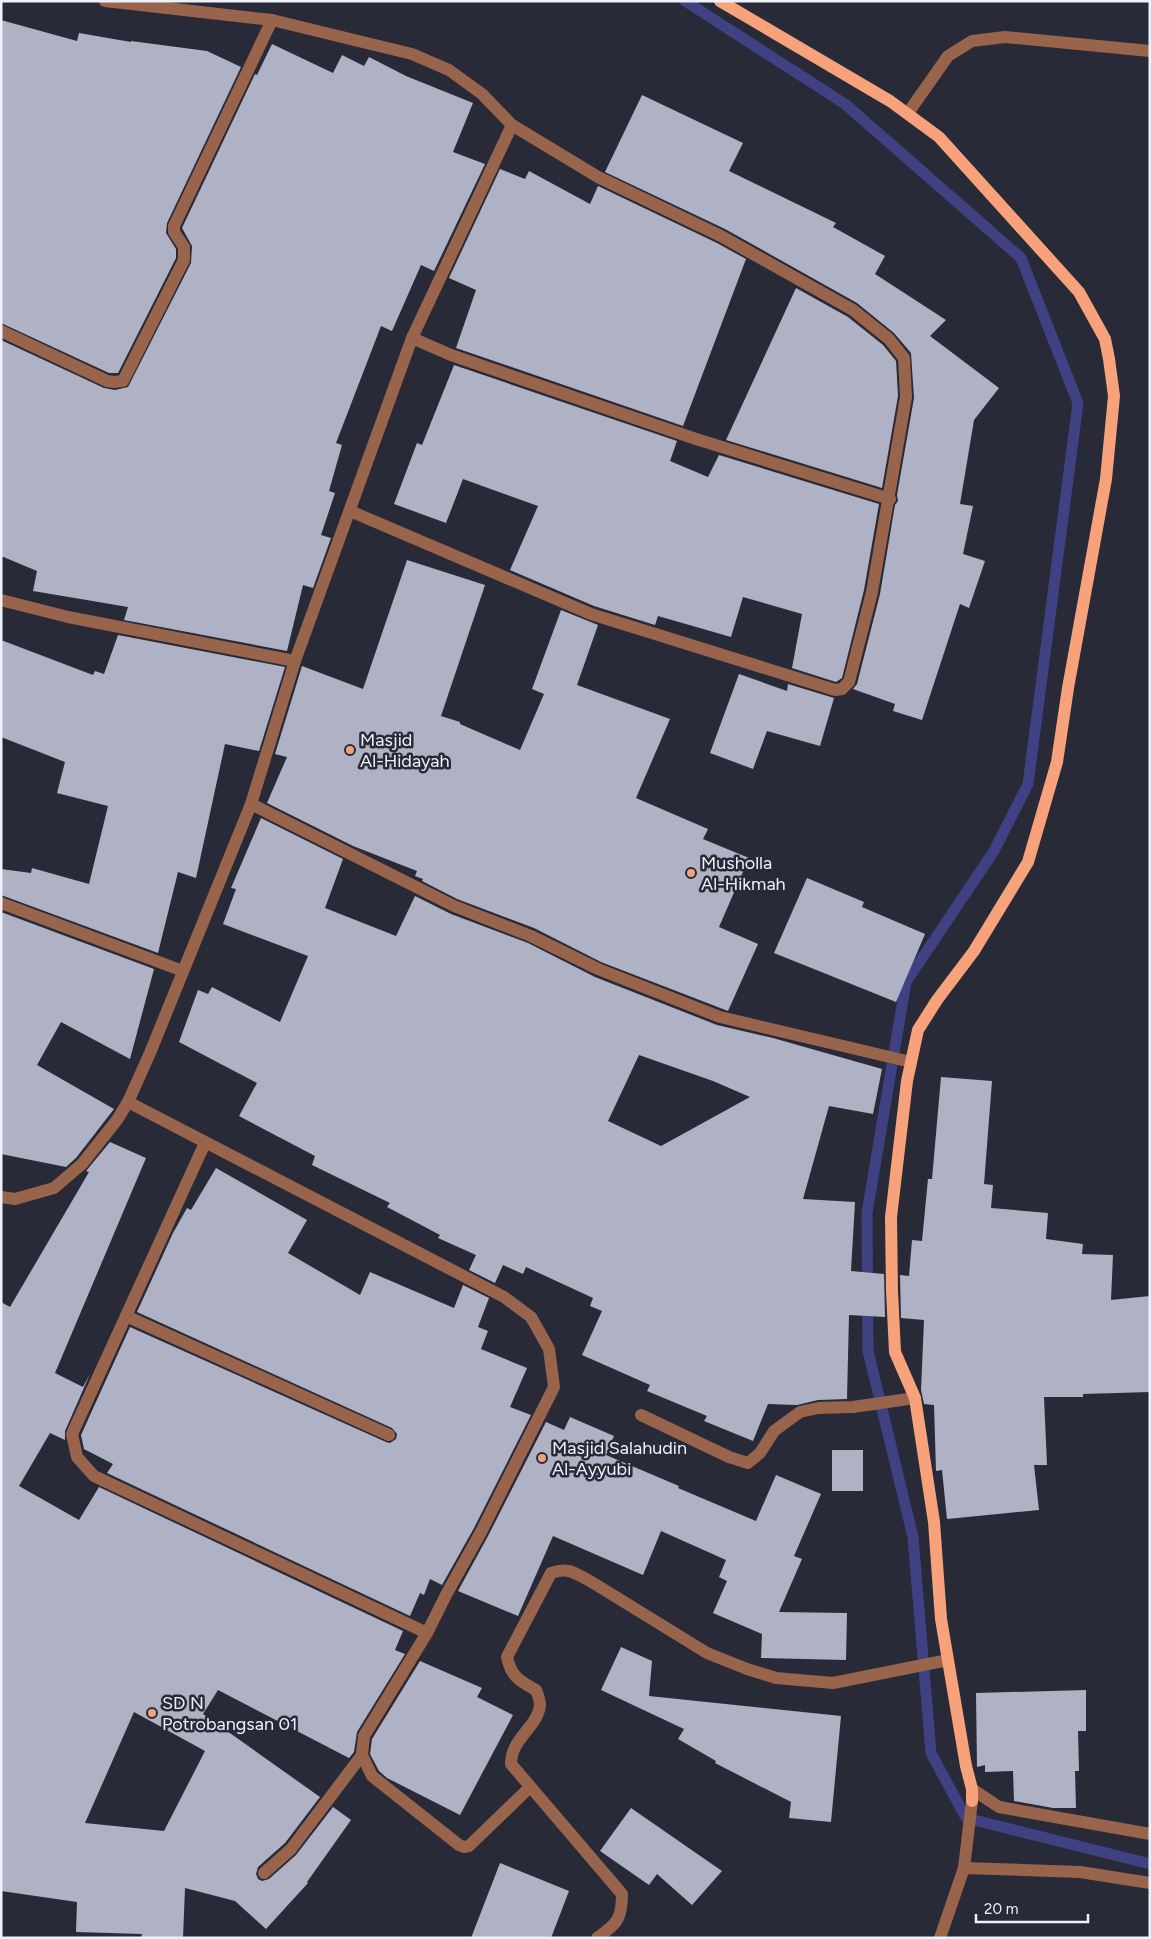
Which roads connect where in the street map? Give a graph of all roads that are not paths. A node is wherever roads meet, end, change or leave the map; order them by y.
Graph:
1 (105, 1) edge
2 (720, 1) edge
3 (272, 20) junction
4 (1150, 51) edge
5 (908, 113) junction
6 (512, 125) junction
7 (1, 331) edge
8 (412, 338) junction
9 (890, 498) junction
10 (350, 511) junction
11 (1, 600) edge
12 (295, 661) junction
13 (251, 804) junction
14 (1, 903) edge
15 (183, 971) junction
16 (907, 1061) junction
17 (128, 1102) junction
18 (205, 1143) junction
19 (1, 1197) edge
20 (126, 1316) junction
21 (915, 1398) junction
22 (641, 1415) dead end
23 (389, 1435) dead end
24 (427, 1633) junction
25 (942, 1661) junction
26 (362, 1756) junction
27 (529, 1788) junction
28 (972, 1795) junction
29 (1150, 1834) edge
30 (964, 1868) junction
31 (264, 1873) dead end
32 (1150, 1883) edge
33 (597, 1938) edge
34 (940, 1938) edge

1 - 3 street
2 - 5 main road
3 - 6 street
3 - 7 street
4 - 5 street
5 - 16 main road
6 - 8 street
6 - 9 street
8 - 9 street
8 - 10 street
9 - 10 street
10 - 12 street
11 - 12 street
12 - 13 street
13 - 15 street
13 - 16 street
14 - 15 street
15 - 17 street
16 - 21 main road
17 - 18 street
17 - 19 street
18 - 20 street
18 - 24 street
20 - 23 street
20 - 24 street
21 - 22 street
21 - 25 main road
24 - 26 street
25 - 27 street
25 - 28 main road
26 - 27 street
26 - 31 street
27 - 33 street
28 - 29 street
28 - 30 street
30 - 32 street
30 - 34 street

